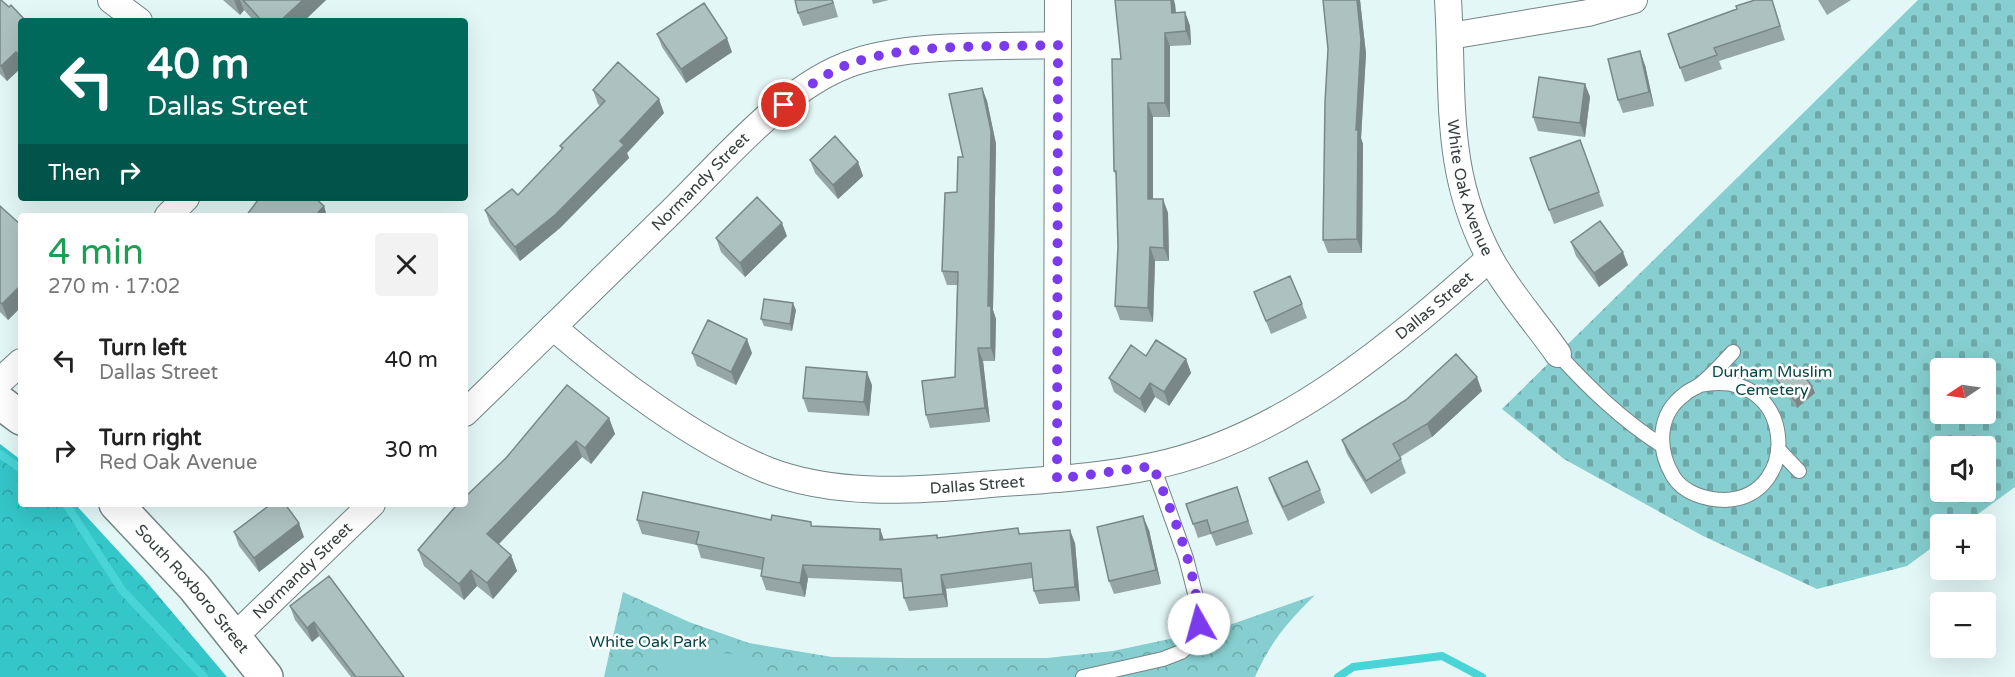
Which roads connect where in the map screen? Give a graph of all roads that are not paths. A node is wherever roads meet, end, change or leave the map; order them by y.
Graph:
1 (111, 0) edge
2 (1058, 0) edge
3 (1448, 0) edge
4 (1634, 0) edge
5 (135, 18) edge
6 (1450, 36) junction
7 (1058, 45) junction
8 (183, 201) edge
9 (171, 213) edge
10 (1490, 258) junction
11 (553, 327) junction
12 (1733, 352) dead end
13 (1558, 354) joint
14 (18, 365) edge
15 (0, 381) edge
16 (1700, 385) junction
17 (0, 402) edge
18 (468, 410) edge
19 (18, 416) edge
20 (1661, 445) junction
21 (1779, 450) junction
22 (1153, 466) junction
23 (1798, 471) dead end
24 (1057, 479) junction
25 (119, 507) edge
26 (369, 507) edge
27 (235, 636) junction
28 (266, 677) edge
29 (1083, 677) edge

1 - 5 street
2 - 7 street
3 - 6 street, White Oak Avenue
4 - 6 street
6 - 10 street, White Oak Avenue
7 - 11 street, Normandy Street
7 - 24 street
8 - 9 street
10 - 13 street, White Oak Avenue
10 - 22 street, Dallas Street
11 - 18 street, Normandy Street
11 - 24 street, Dallas Street
12 - 16 lane
13 - 20 lane
14 - 15 street
16 - 20 lane
16 - 21 lane
17 - 19 street
20 - 21 lane
21 - 23 lane
22 - 24 street, Dallas Street
22 - 29 lane
25 - 27 street, South Roxboro Street
26 - 27 street, Normandy Street
27 - 28 street, South Roxboro Street

